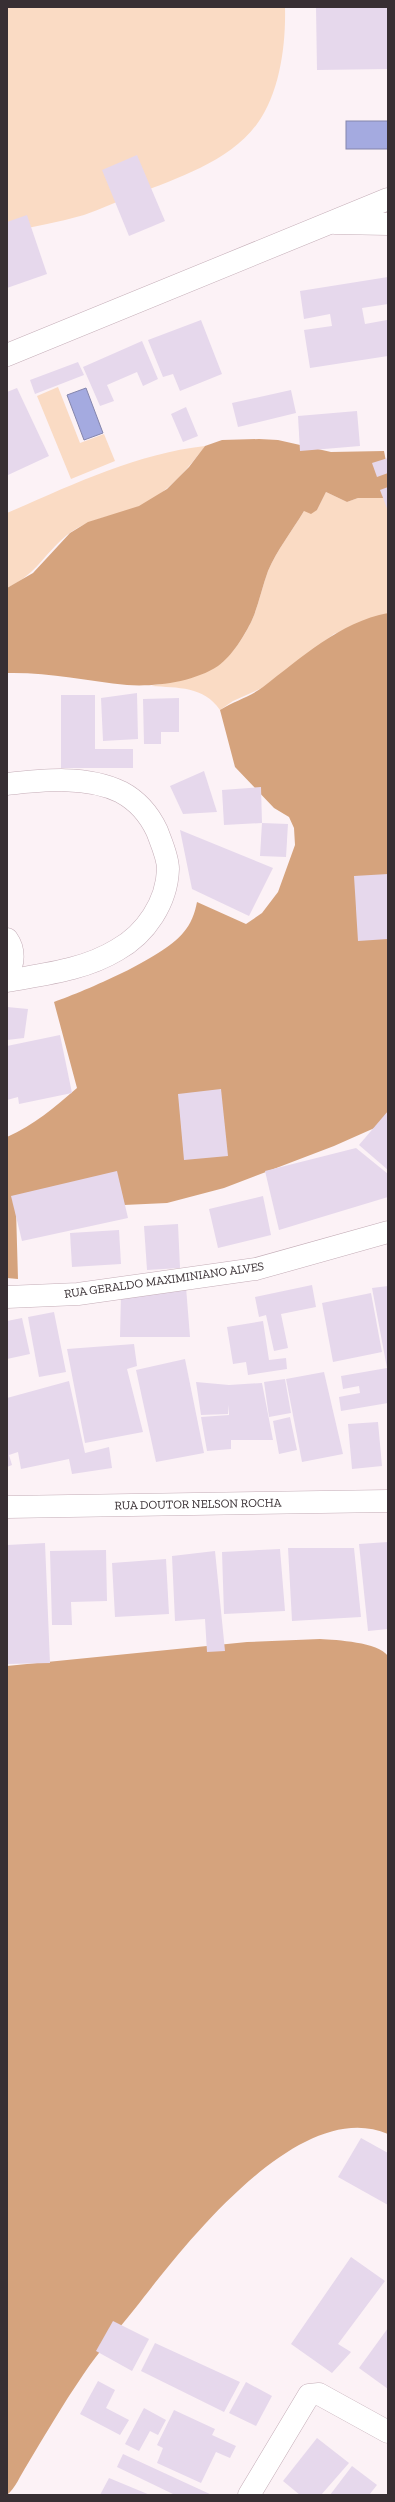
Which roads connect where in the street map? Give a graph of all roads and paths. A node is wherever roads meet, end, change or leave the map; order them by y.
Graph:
1 (388, 199) edge
2 (326, 223) junction
3 (388, 224) edge
4 (7, 355) edge
5 (7, 784) edge
6 (7, 939) edge
7 (7, 975) edge
8 (7, 981) edge
9 (388, 1232) edge
10 (7, 1297) edge
11 (388, 1501) edge
12 (7, 1507) edge
13 (388, 2432) edge
14 (249, 2495) edge

1 - 2 street
2 - 3 street
2 - 4 street
5 - 8 street
6 - 7 street
9 - 10 street, RUA GERALDO MAXIMINIANO ALVES
11 - 12 street, RUA DOUTOR NELSON ROCHA
13 - 14 street

